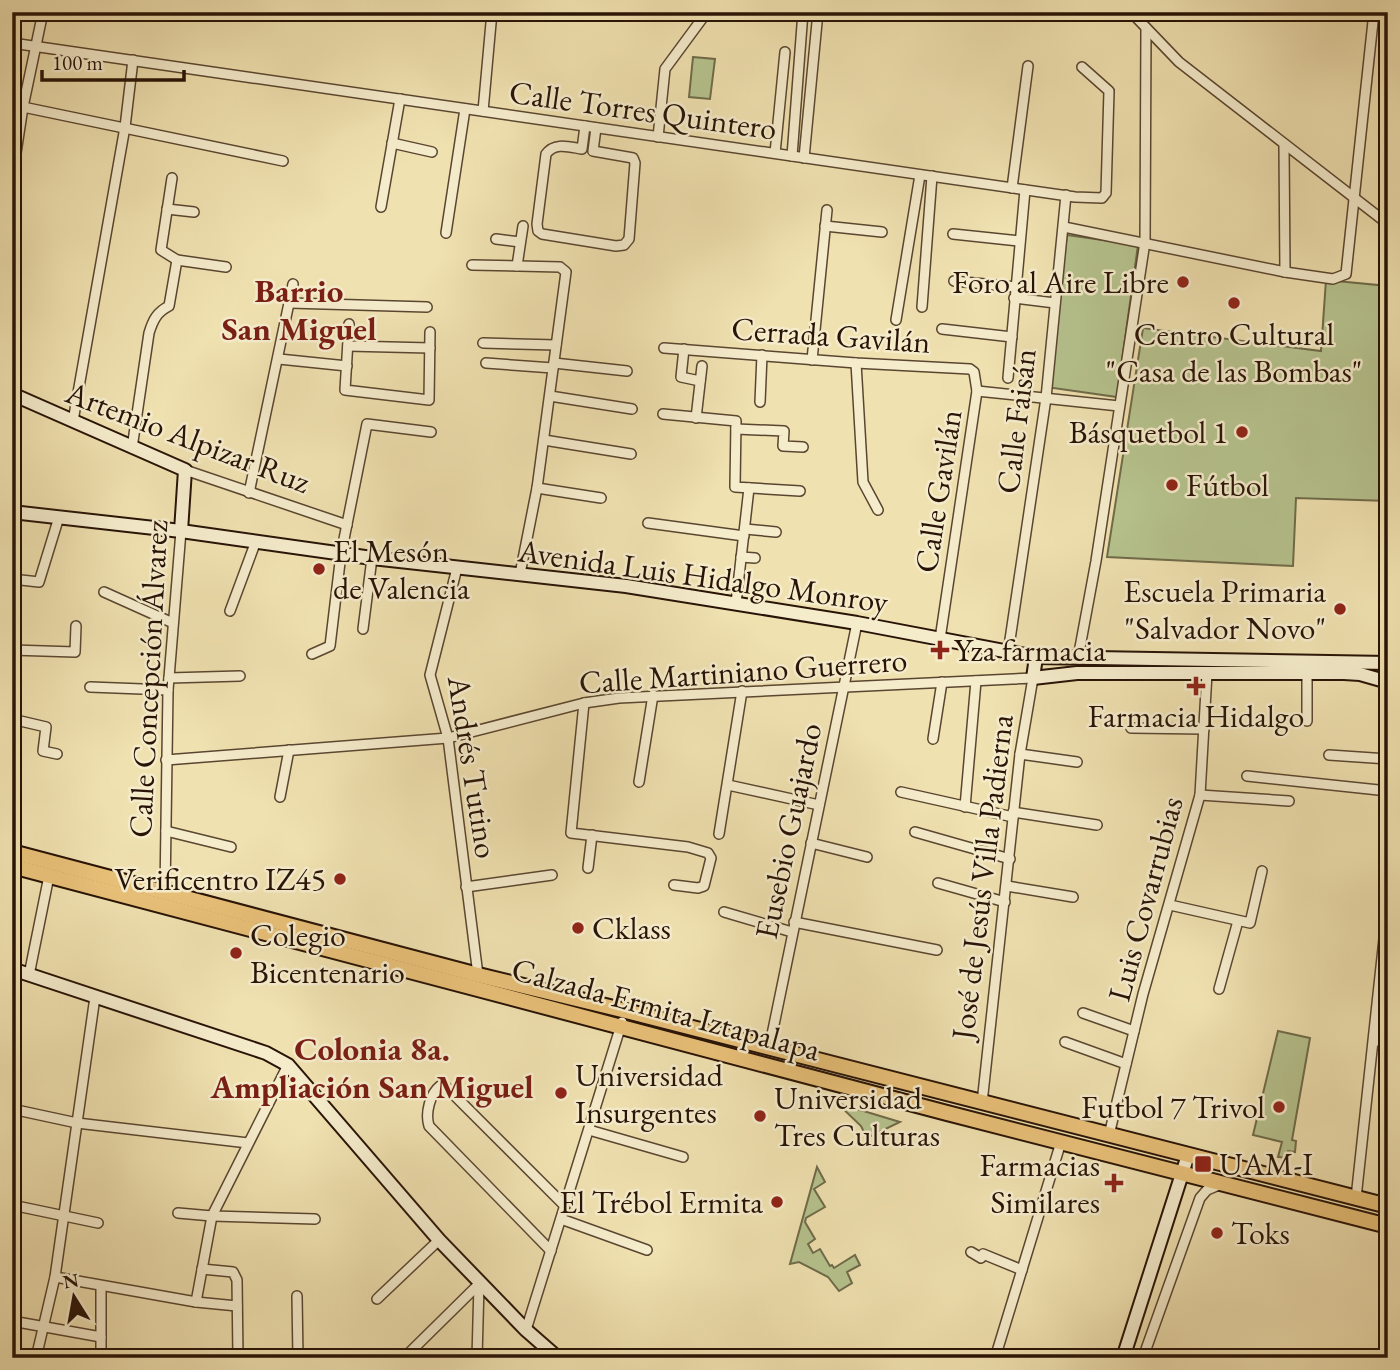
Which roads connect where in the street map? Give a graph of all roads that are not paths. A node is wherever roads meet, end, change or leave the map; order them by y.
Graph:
1 (43, 12) edge
2 (492, 12) edge
3 (707, 12) edge
4 (803, 12) edge
5 (818, 12) edge
6 (1131, 12) edge
7 (1374, 12) edge
8 (1146, 28) junction
9 (12, 43) edge
10 (34, 46) junction
11 (785, 52) dead end
12 (133, 60) junction
13 (1028, 66) dead end
14 (1082, 67) dead end
15 (400, 99) junction
16 (23, 107) junction
17 (465, 108) junction
18 (482, 111) junction
19 (585, 126) junction
20 (125, 127) junction
21 (596, 128) junction
22 (658, 136) junction
23 (391, 143) junction
24 (1284, 146) junction
25 (432, 152) dead end
26 (775, 153) junction
27 (792, 156) junction
28 (804, 158) junction
29 (283, 161) dead end
30 (920, 174) junction
31 (932, 176) junction
32 (172, 178) dead end
33 (12, 179) edge
34 (1012, 188) junction
35 (1025, 190) junction
36 (1066, 195) junction
37 (1355, 200) junction
38 (381, 207) dead end
39 (167, 209) junction
40 (827, 210) dead end
41 (194, 212) dead end
42 (1388, 224) edge
43 (523, 226) dead end
44 (825, 226) junction
45 (1064, 226) junction
46 (882, 232) dead end
47 (446, 233) dead end
48 (953, 234) dead end
49 (496, 239) dead end
50 (1020, 241) junction
51 (520, 242) junction
52 (1145, 242) junction
53 (177, 260) junction
54 (472, 265) dead end
55 (517, 266) junction
56 (226, 267) dead end
57 (1285, 272) junction
58 (954, 281) dead end
59 (293, 284) dead end
60 (1016, 287) junction
61 (1014, 298) junction
62 (290, 303) junction
63 (1055, 303) junction
64 (427, 307) dead end
65 (922, 307) dead end
66 (896, 320) dead end
67 (349, 324) dead end
68 (942, 329) dead end
69 (430, 332) dead end
70 (1012, 337) junction
71 (483, 343) dead end
72 (556, 345) junction
73 (348, 346) junction
74 (430, 348) junction
75 (664, 348) dead end
76 (684, 349) junction
77 (762, 355) junction
78 (279, 359) junction
79 (812, 360) junction
80 (486, 363) dead end
81 (856, 363) junction
82 (346, 366) junction
83 (554, 366) junction
84 (702, 366) dead end
85 (627, 371) dead end
86 (1008, 378) dead end
87 (700, 381) junction
88 (977, 391) junction
89 (12, 394) edge
90 (550, 396) junction
91 (1046, 398) junction
92 (760, 402) dead end
93 (1119, 407) junction
94 (632, 409) dead end
95 (663, 414) dead end
96 (696, 418) junction
97 (73, 421) junction
98 (736, 429) junction
99 (431, 432) dead end
100 (544, 440) junction
101 (803, 447) dead end
102 (132, 448) junction
103 (631, 454) dead end
104 (185, 470) junction
105 (537, 488) junction
106 (749, 488) junction
107 (800, 491) dead end
108 (250, 493) junction
109 (601, 498) dead end
110 (878, 510) dead end
111 (12, 512) edge
112 (59, 517) junction
113 (648, 523) dead end
114 (347, 525) junction
115 (181, 530) junction
116 (776, 532) dead end
117 (744, 533) junction
118 (256, 541) junction
119 (341, 554) junction
120 (372, 558) junction
121 (741, 558) junction
122 (755, 558) dead end
123 (457, 568) junction
124 (520, 574) junction
125 (12, 579) edge
126 (104, 592) dead end
127 (736, 603) junction
128 (230, 611) dead end
129 (173, 623) junction
130 (857, 623) junction
131 (76, 626) dead end
132 (363, 629) dead end
133 (940, 639) junction
134 (12, 650) edge
135 (1007, 653) junction
136 (312, 654) dead end
137 (1036, 657) junction
138 (1078, 658) junction
139 (1388, 663) edge
140 (1207, 673) junction
141 (1307, 673) junction
142 (240, 676) dead end
143 (169, 678) junction
144 (1033, 678) junction
145 (976, 681) junction
146 (942, 682) junction
147 (1388, 682) edge
148 (90, 687) dead end
149 (843, 687) junction
150 (168, 690) junction
151 (742, 691) junction
152 (653, 695) junction
153 (584, 703) junction
154 (12, 719) edge
155 (1307, 721) dead end
156 (1131, 727) dead end
157 (1204, 729) junction
158 (449, 738) junction
159 (933, 739) dead end
160 (289, 750) junction
161 (57, 754) dead end
162 (1020, 754) junction
163 (1329, 755) dead end
164 (1388, 759) edge
165 (166, 760) junction
166 (1077, 762) dead end
167 (1247, 776) dead end
168 (639, 782) dead end
169 (729, 785) junction
170 (1388, 791) edge
171 (901, 792) dead end
172 (1200, 795) junction
173 (280, 797) dead end
174 (1289, 801) dead end
175 (819, 805) junction
176 (965, 807) junction
177 (1013, 814) junction
178 (1097, 825) dead end
179 (166, 831) junction
180 (915, 832) dead end
181 (719, 834) dead end
182 (592, 835) junction
183 (811, 843) junction
184 (232, 846) dead end
185 (12, 852) edge
186 (866, 857) dead end
187 (1010, 859) junction
188 (12, 866) edge
189 (588, 869) dead end
190 (1262, 871) dead end
191 (552, 875) dead end
192 (48, 876) junction
193 (938, 883) dead end
194 (674, 885) dead end
195 (1007, 886) junction
196 (466, 887) junction
197 (165, 892) junction
198 (1073, 897) dead end
199 (1005, 902) junction
200 (1388, 902) edge
201 (1170, 905) junction
202 (724, 912) dead end
203 (1238, 921) junction
204 (794, 922) junction
205 (792, 932) junction
206 (937, 950) dead end
207 (12, 969) edge
208 (29, 975) junction
209 (478, 975) junction
210 (1219, 989) dead end
211 (95, 997) junction
212 (626, 1011) junction
213 (1083, 1013) dead end
214 (621, 1026) junction
215 (1134, 1031) junction
216 (1374, 1041) junction
217 (1388, 1041) edge
218 (1065, 1042) dead end
219 (769, 1049) junction
220 (1126, 1064) junction
221 (288, 1065) junction
222 (982, 1103) junction
223 (12, 1109) edge
224 (78, 1123) junction
225 (589, 1130) junction
226 (1109, 1135) junction
227 (1061, 1142) junction
228 (248, 1143) junction
229 (1188, 1155) junction
230 (683, 1157) dead end
231 (1183, 1174) junction
232 (1221, 1184) junction
233 (1356, 1198) junction
234 (12, 1205) edge
235 (565, 1206) junction
236 (1388, 1206) edge
237 (178, 1213) dead end
238 (64, 1216) junction
239 (212, 1216) junction
240 (315, 1219) dead end
241 (561, 1219) junction
242 (98, 1223) dead end
243 (1388, 1226) edge
244 (439, 1240) junction
245 (647, 1250) dead end
246 (551, 1251) junction
247 (971, 1252) dead end
248 (202, 1269) junction
249 (1022, 1270) junction
250 (55, 1278) junction
251 (479, 1284) junction
252 (101, 1286) junction
253 (297, 1296) dead end
254 (377, 1299) dead end
255 (196, 1302) junction
256 (237, 1306) junction
257 (12, 1321) edge
258 (42, 1328) junction
259 (526, 1330) junction
260 (101, 1337) junction
261 (940, 1354) dead end
262 (36, 1358) edge
263 (101, 1358) edge
264 (237, 1358) edge
265 (298, 1358) edge
266 (404, 1358) edge
267 (477, 1358) edge
268 (558, 1358) edge
269 (951, 1358) edge
270 (995, 1358) edge
271 (1123, 1358) edge
272 (1139, 1358) edge

1 - 10 street
2 - 18 street
3 - 22 street
4 - 27 street
5 - 28 street
6 - 8 street
7 - 37 street
8 - 24 street
8 - 52 street
9 - 10 street, Calle Torres Quintero
10 - 12 street, Calle Torres Quintero
10 - 16 street
11 - 26 street
12 - 15 street, Calle Torres Quintero
12 - 20 street
13 - 34 street
14 - 36 street, Calle Torres Quintero
15 - 17 street, Calle Torres Quintero
15 - 23 street
16 - 20 street
16 - 33 street
17 - 18 street, Calle Torres Quintero
17 - 47 street
18 - 19 street, Calle Torres Quintero
19 - 21 street, Calle Torres Quintero
19 - 21 street
20 - 29 street
20 - 97 street
21 - 22 street, Calle Torres Quintero
22 - 26 street, Calle Torres Quintero
23 - 25 street
23 - 38 street
24 - 37 street
24 - 57 street
26 - 27 street, Calle Torres Quintero
27 - 28 street, Calle Torres Quintero
28 - 30 street, Calle Torres Quintero
30 - 31 street, Calle Torres Quintero
30 - 66 street
31 - 34 street, Calle Torres Quintero
31 - 65 street
32 - 39 street
34 - 35 street, Calle Torres Quintero
35 - 36 street, Calle Torres Quintero
35 - 50 street
36 - 45 street, Calle Faisán
37 - 42 street
37 - 57 street
39 - 41 street
39 - 53 street
40 - 44 street
43 - 51 street
44 - 46 street
44 - 79 street
45 - 52 street
45 - 63 street, Calle Faisán
48 - 50 street
49 - 51 street
50 - 60 street
51 - 55 street
52 - 57 street
52 - 93 street
53 - 56 street
53 - 102 street
54 - 55 street
55 - 72 street
58 - 60 street
59 - 62 street
60 - 61 street
61 - 63 street
61 - 70 street
62 - 64 street
62 - 78 street
63 - 91 street, Calle Faisán
67 - 73 street
68 - 70 street
69 - 74 street
70 - 86 street
71 - 72 street
72 - 83 street
73 - 74 street
73 - 82 street
74 - 82 street
75 - 76 street, Cerrada Gavilán
76 - 77 street, Cerrada Gavilán
76 - 87 street
77 - 79 street, Cerrada Gavilán
77 - 92 street
78 - 82 street
78 - 108 street
79 - 81 street, Cerrada Gavilán
80 - 83 street
81 - 88 street, Cerrada Gavilán
81 - 110 street
83 - 85 street
83 - 90 street
84 - 87 street
87 - 96 street
88 - 91 street
88 - 133 street, Calle Gavilán
89 - 97 street, Artemio Alpizar Ruz
90 - 94 street
90 - 100 street
91 - 93 street
91 - 135 street, Calle Faisán
93 - 138 street
95 - 96 street
96 - 98 street
97 - 102 street, Artemio Alpizar Ruz
98 - 101 street
98 - 106 street
99 - 114 street
100 - 103 street
100 - 105 street
102 - 104 street, Artemio Alpizar Ruz
104 - 108 street, Artemio Alpizar Ruz
104 - 115 street, Calle Concepción Álvarez
105 - 109 street
105 - 124 street
106 - 107 street
106 - 117 street
108 - 114 street, Artemio Alpizar Ruz
111 - 112 street, Avenida Luis Hidalgo Monroy
112 - 115 street, Avenida Luis Hidalgo Monroy
112 - 125 street
113 - 117 street
114 - 119 street
115 - 118 street, Avenida Luis Hidalgo Monroy
115 - 129 street, Calle Concepción Álvarez
116 - 117 street
117 - 121 street
118 - 119 street, Avenida Luis Hidalgo Monroy
118 - 128 street
119 - 120 street, Avenida Luis Hidalgo Monroy
119 - 136 street
120 - 123 street, Avenida Luis Hidalgo Monroy
120 - 132 street
121 - 122 street
121 - 127 street
123 - 124 street, Avenida Luis Hidalgo Monroy
123 - 158 street, Andrés Tutino
124 - 127 street, Avenida Luis Hidalgo Monroy
126 - 129 street
127 - 130 street, Avenida Luis Hidalgo Monroy
129 - 143 street, Calle Concepción Álvarez
130 - 133 street, Avenida Luis Hidalgo Monroy
130 - 149 street, Eusebio Guajardo
131 - 134 street
133 - 135 street, Avenida Luis Hidalgo Monroy
135 - 137 street, Avenida Luis Hidalgo Monroy
137 - 138 street, Avenida Luis Hidalgo Monroy
137 - 144 street, José de Jesús Villa Padierna
138 - 139 street, Avenida Luis Hidalgo Monroy
140 - 141 street
140 - 144 street
140 - 157 street, Luis Covarrubias
141 - 147 street
141 - 155 street
142 - 143 street
143 - 150 street, Calle Concepción Álvarez
144 - 145 street, Calle Martiniano Guerrero
144 - 162 street, José de Jesús Villa Padierna
145 - 146 street, Calle Martiniano Guerrero
145 - 176 street
146 - 149 street, Calle Martiniano Guerrero
146 - 159 street
148 - 150 street
149 - 151 street, Calle Martiniano Guerrero
149 - 175 street, Eusebio Guajardo
150 - 165 street, Calle Concepción Álvarez
151 - 152 street, Calle Martiniano Guerrero
151 - 169 street
152 - 153 street, Calle Martiniano Guerrero
152 - 168 street
153 - 158 street, Calle Martiniano Guerrero
153 - 182 street
154 - 161 street
156 - 157 street
157 - 172 street, Luis Covarrubias
158 - 160 street, Calle Martiniano Guerrero
158 - 196 street, Andrés Tutino
160 - 165 street, Calle Martiniano Guerrero
160 - 173 street
162 - 166 street
162 - 177 street, José de Jesús Villa Padierna
163 - 164 street
165 - 179 street, Calle Concepción Álvarez
167 - 170 street
169 - 175 street
169 - 181 street
171 - 176 street
172 - 174 street
172 - 201 street, Luis Covarrubias
175 - 183 street, Eusebio Guajardo
176 - 177 street
177 - 178 street
177 - 187 street, José de Jesús Villa Padierna
179 - 184 street
179 - 197 street, Calle Concepción Álvarez
180 - 187 street
182 - 189 street
182 - 194 street
183 - 186 street
183 - 204 street, Eusebio Guajardo
185 - 197 main road, Calzada Ermita Iztapalapa
187 - 195 street, José de Jesús Villa Padierna
188 - 192 main road, Calzada Ermita Iztapalapa
190 - 203 street
191 - 196 street
192 - 208 street
192 - 214 main road, Calzada Ermita Iztapalapa
193 - 199 street
195 - 198 street
195 - 199 street, José de Jesús Villa Padierna
196 - 209 street, Andrés Tutino
197 - 209 main road, Calzada Ermita Iztapalapa
199 - 222 street, José de Jesús Villa Padierna
200 - 216 street
201 - 203 street
201 - 215 street, Luis Covarrubias
202 - 205 street
203 - 210 street
204 - 205 street, Eusebio Guajardo
204 - 206 street
205 - 219 street, Eusebio Guajardo
207 - 208 street
208 - 211 street
209 - 212 main road, Calzada Ermita Iztapalapa
211 - 221 street
211 - 224 street
212 - 214 street
212 - 219 main road, Calzada Ermita Iztapalapa
213 - 215 street
214 - 225 street
214 - 227 main road, Calzada Ermita Iztapalapa
215 - 220 street, Luis Covarrubias
216 - 217 street
216 - 233 street
218 - 220 street
219 - 222 main road, Calzada Ermita Iztapalapa
220 - 226 street, Luis Covarrubias
221 - 228 street
221 - 244 street
222 - 226 main road, Calzada Ermita Iztapalapa
223 - 224 street
224 - 228 street
224 - 238 street
225 - 230 street
225 - 235 street
226 - 229 main road, Calzada Ermita Iztapalapa
227 - 231 main road, Calzada Ermita Iztapalapa
227 - 249 street
228 - 239 street
229 - 231 street
229 - 233 main road, Calzada Ermita Iztapalapa
231 - 232 main road, Calzada Ermita Iztapalapa
231 - 271 street
232 - 243 main road, Calzada Ermita Iztapalapa
232 - 272 street
233 - 236 main road, Calzada Ermita Iztapalapa
234 - 238 street
235 - 241 street
235 - 246 street
237 - 239 street
238 - 242 street
238 - 250 street
239 - 240 street
239 - 248 street
241 - 245 street
241 - 246 street
244 - 251 street
244 - 254 street
246 - 259 street
247 - 249 street
248 - 255 street
248 - 256 street
249 - 270 street
250 - 252 street
250 - 258 street
251 - 259 street
251 - 266 street
251 - 267 street
252 - 255 street
252 - 260 street
253 - 265 street
255 - 256 street
256 - 264 street
257 - 258 street
258 - 260 street
258 - 262 street
259 - 268 street
260 - 263 street
261 - 269 street

